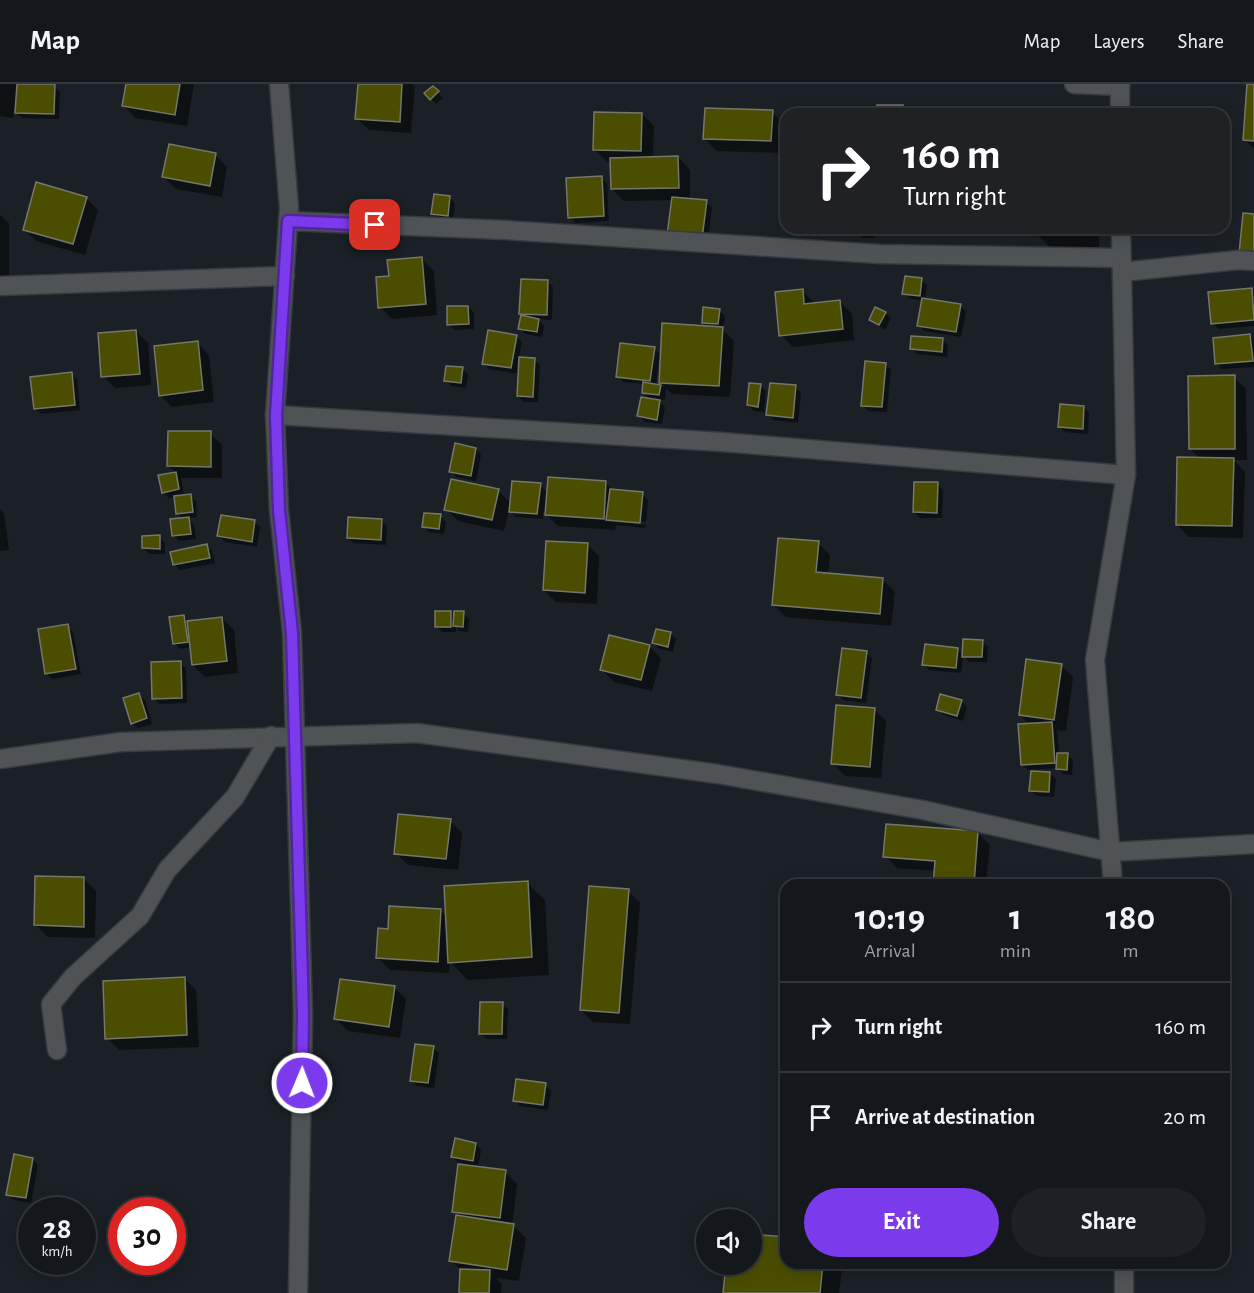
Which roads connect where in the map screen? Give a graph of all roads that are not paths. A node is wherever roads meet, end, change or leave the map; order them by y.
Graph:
1 (279, 84) edge
2 (1074, 84) edge
3 (1120, 85) edge
4 (1120, 108) edge
5 (288, 221) junction
6 (1121, 234) edge
7 (1254, 261) edge
8 (1122, 265) junction
9 (285, 276) junction
10 (0, 286) edge
11 (276, 415) junction
12 (1126, 475) junction
13 (294, 735) junction
14 (272, 736) junction
15 (0, 759) edge
16 (1254, 844) edge
17 (1111, 852) junction
18 (1113, 879) edge
19 (57, 1050) dead end
20 (1124, 1269) edge
21 (298, 1293) edge
22 (1124, 1293) edge

1 - 5 street
2 - 3 street
3 - 4 street
5 - 8 street
5 - 9 street
6 - 8 street
7 - 8 street
8 - 12 street
9 - 10 street
9 - 11 street
11 - 12 street
11 - 13 street
12 - 17 street
13 - 14 street
13 - 17 street
13 - 21 street
14 - 15 street
14 - 19 street
16 - 17 street
17 - 18 street
20 - 22 street

